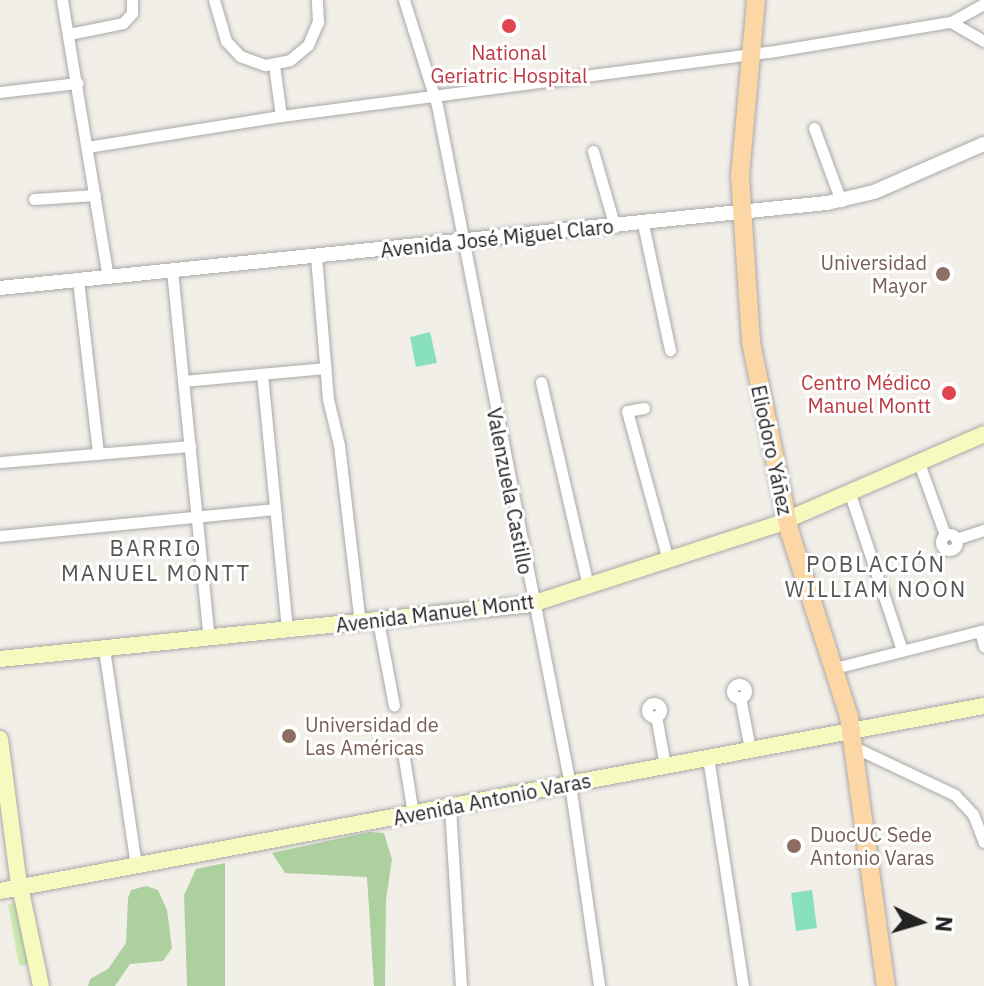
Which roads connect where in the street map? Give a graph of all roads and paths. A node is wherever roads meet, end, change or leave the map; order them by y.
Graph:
1 (62, 0) edge
2 (132, 0) edge
3 (214, 0) edge
4 (317, 0) edge
5 (404, 0) edge
6 (756, 0) edge
7 (984, 4) edge
8 (951, 22) junction
9 (69, 34) junction
10 (984, 41) edge
11 (748, 55) junction
12 (274, 65) junction
13 (77, 83) junction
14 (0, 92) edge
15 (434, 96) junction
16 (281, 116) junction
17 (814, 128) dead end
18 (984, 144) edge
19 (87, 147) junction
20 (593, 151) dead end
21 (95, 195) junction
22 (34, 199) dead end
23 (841, 201) junction
24 (740, 214) junction
25 (643, 224) junction
26 (615, 227) junction
27 (463, 243) junction
28 (316, 256) junction
29 (172, 270) junction
30 (108, 277) junction
31 (78, 280) junction
32 (0, 288) edge
33 (670, 350) dead end
34 (325, 368) junction
35 (262, 374) junction
36 (183, 381) junction
37 (541, 382) dead end
38 (644, 408) dead end
39 (984, 434) edge
40 (190, 446) junction
41 (98, 454) junction
42 (0, 462) edge
43 (919, 463) junction
44 (850, 494) junction
45 (275, 509) junction
46 (197, 517) junction
47 (787, 520) junction
48 (984, 530) edge
49 (0, 536) edge
50 (668, 560) junction
51 (588, 586) junction
52 (532, 604) junction
53 (378, 621) junction
54 (360, 623) junction
55 (287, 630) junction
56 (982, 630) edge
57 (209, 638) junction
58 (984, 646) edge
59 (104, 649) junction
60 (902, 650) junction
61 (0, 659) edge
62 (835, 668) junction
63 (740, 697) dead end
64 (394, 706) dead end
65 (984, 706) edge
66 (656, 716) dead end
67 (0, 739) edge
68 (853, 739) junction
69 (750, 749) junction
70 (403, 752) dead end
71 (708, 757) junction
72 (665, 765) junction
73 (570, 784) junction
74 (450, 807) junction
75 (413, 814) junction
76 (984, 842) edge
77 (136, 866) junction
78 (20, 887) junction
79 (0, 891) edge
80 (41, 986) edge
81 (461, 986) edge
82 (599, 986) edge
83 (743, 986) edge
84 (886, 986) edge

1 - 9 street
2 - 9 street
3 - 12 street
4 - 12 street
5 - 15 street, Valenzuela Castillo
6 - 11 main road, Eliodoro Yáñez
7 - 8 street
8 - 10 street
8 - 11 street
9 - 13 street
11 - 15 street
11 - 24 main road, Eliodoro Yáñez
12 - 16 street
13 - 14 street
13 - 19 street
15 - 16 street
15 - 27 street, Valenzuela Castillo
16 - 19 street
17 - 23 street
18 - 23 street, Avenida José Miguel Claro
19 - 21 street
20 - 26 street
21 - 22 street
21 - 30 street
23 - 24 street, Avenida José Miguel Claro
24 - 25 street, Avenida José Miguel Claro
24 - 47 main road, Eliodoro Yáñez
25 - 26 street, Avenida José Miguel Claro
25 - 33 street
26 - 27 street, Avenida José Miguel Claro
27 - 28 street, Avenida José Miguel Claro
27 - 52 street, Valenzuela Castillo
28 - 29 street, Avenida José Miguel Claro
28 - 34 street
29 - 30 street, Avenida José Miguel Claro
29 - 36 street
30 - 31 street, Avenida José Miguel Claro
31 - 32 street, Avenida José Miguel Claro
31 - 41 street
34 - 35 street
34 - 54 street
35 - 36 street
35 - 45 street
36 - 40 street
37 - 51 street
38 - 50 street
39 - 43 main road, Avenida Manuel Montt
40 - 41 street
40 - 46 street
41 - 42 street
43 - 44 main road, Avenida Manuel Montt
43 - 48 street
44 - 47 main road, Avenida Manuel Montt
44 - 60 street
45 - 46 street
45 - 55 street
46 - 49 street
46 - 57 street
47 - 50 main road, Avenida Manuel Montt
47 - 62 main road, Eliodoro Yáñez
50 - 51 main road, Avenida Manuel Montt
51 - 52 main road, Avenida Manuel Montt
52 - 53 main road, Avenida Manuel Montt
52 - 73 street, Valenzuela Castillo
53 - 54 main road, Avenida Manuel Montt
53 - 64 street
54 - 55 main road, Avenida Manuel Montt
55 - 57 main road, Avenida Manuel Montt
56 - 58 street
56 - 60 street
57 - 59 main road, Avenida Manuel Montt
59 - 61 main road, Avenida Manuel Montt
59 - 77 street
60 - 62 street
62 - 68 main road, Eliodoro Yáñez
63 - 69 street
65 - 68 main road, Avenida Antonio Varas
66 - 72 street
67 - 78 main road
68 - 69 main road, Avenida Antonio Varas
68 - 76 street
68 - 84 main road, Eliodoro Yáñez
69 - 71 main road, Avenida Antonio Varas
70 - 75 street
71 - 72 main road, Avenida Antonio Varas
71 - 83 street
72 - 73 main road, Avenida Antonio Varas
73 - 74 main road, Avenida Antonio Varas
73 - 82 street, Valenzuela Castillo
74 - 75 main road, Avenida Antonio Varas
74 - 81 street
75 - 77 main road, Avenida Antonio Varas
77 - 78 main road, Avenida Antonio Varas
78 - 79 main road, Avenida Antonio Varas
78 - 80 main road

